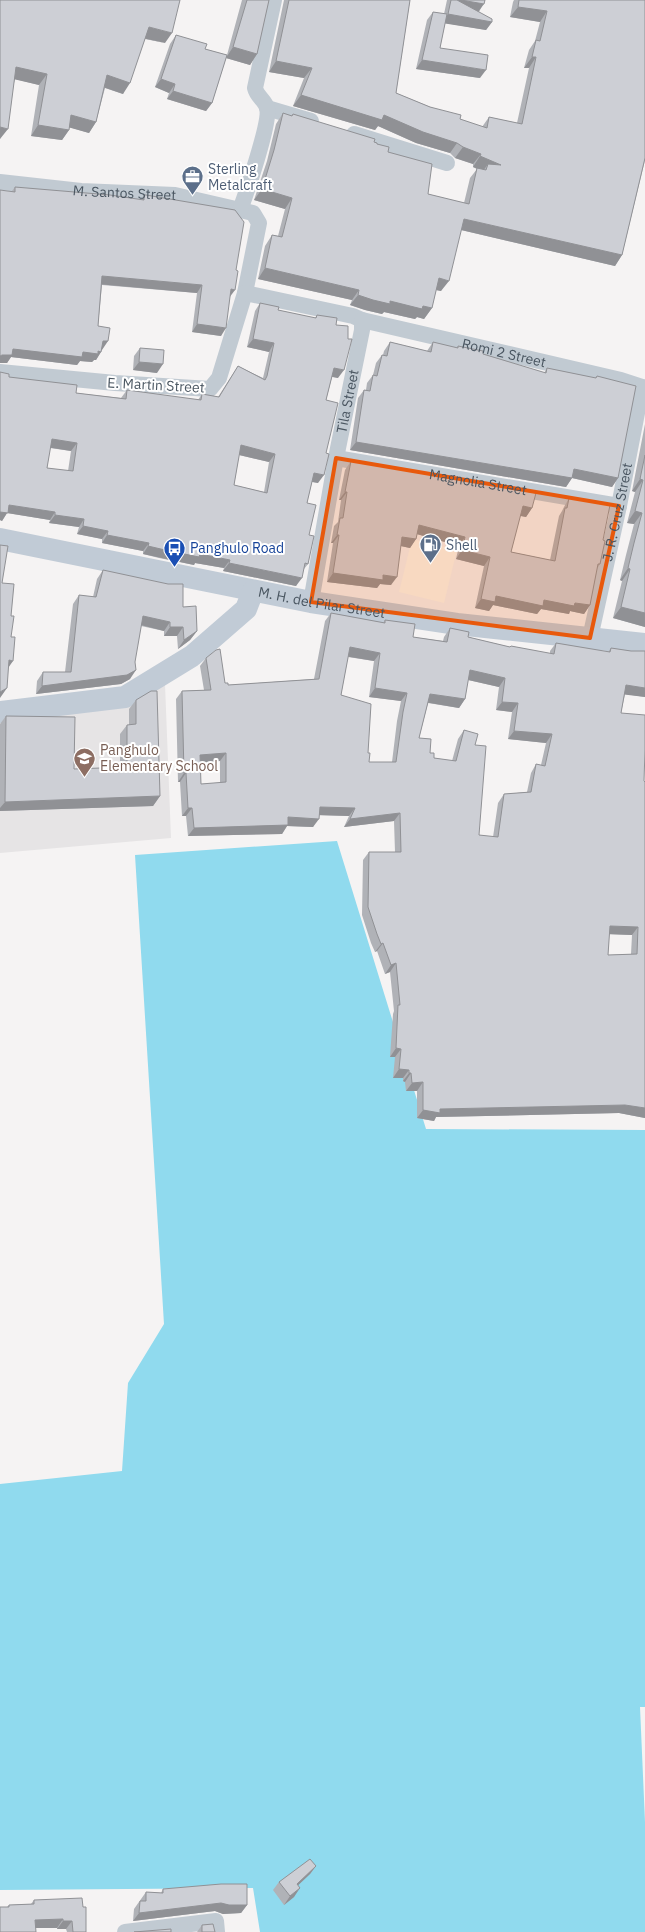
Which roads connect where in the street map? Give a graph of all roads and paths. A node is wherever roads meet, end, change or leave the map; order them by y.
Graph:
1 (274, 0) edge
2 (267, 108) junction
3 (324, 125) edge
4 (343, 131) edge
5 (447, 163) dead end
6 (0, 182) edge
7 (240, 210) junction
8 (245, 293) junction
9 (362, 320) junction
10 (0, 372) edge
11 (644, 387) edge
12 (336, 458) junction
13 (619, 506) junction
14 (0, 539) edge
15 (253, 592) junction
16 (311, 602) junction
17 (590, 638) junction
18 (645, 644) edge
19 (0, 712) edge
20 (216, 1927) edge
21 (125, 1932) edge

1 - 2 street
2 - 3 street
2 - 7 street
4 - 5 street
6 - 7 street, M. Santos Street
7 - 8 street, M. Santos Street
8 - 9 street
8 - 10 street, E. Martin Street
9 - 11 street, Romi 2 Street
9 - 12 street, Tila Street
11 - 13 street, J. R. Cruz Street
12 - 13 street, Magnolia Street
12 - 16 street, Tila Street
13 - 17 street, J. R. Cruz Street
14 - 15 main road, M. H. del Pilar Street
15 - 16 main road, M. H. del Pilar Street
15 - 19 main road
16 - 17 main road, M. H. del Pilar Street
17 - 18 main road, M. H. del Pilar Street
20 - 21 street

